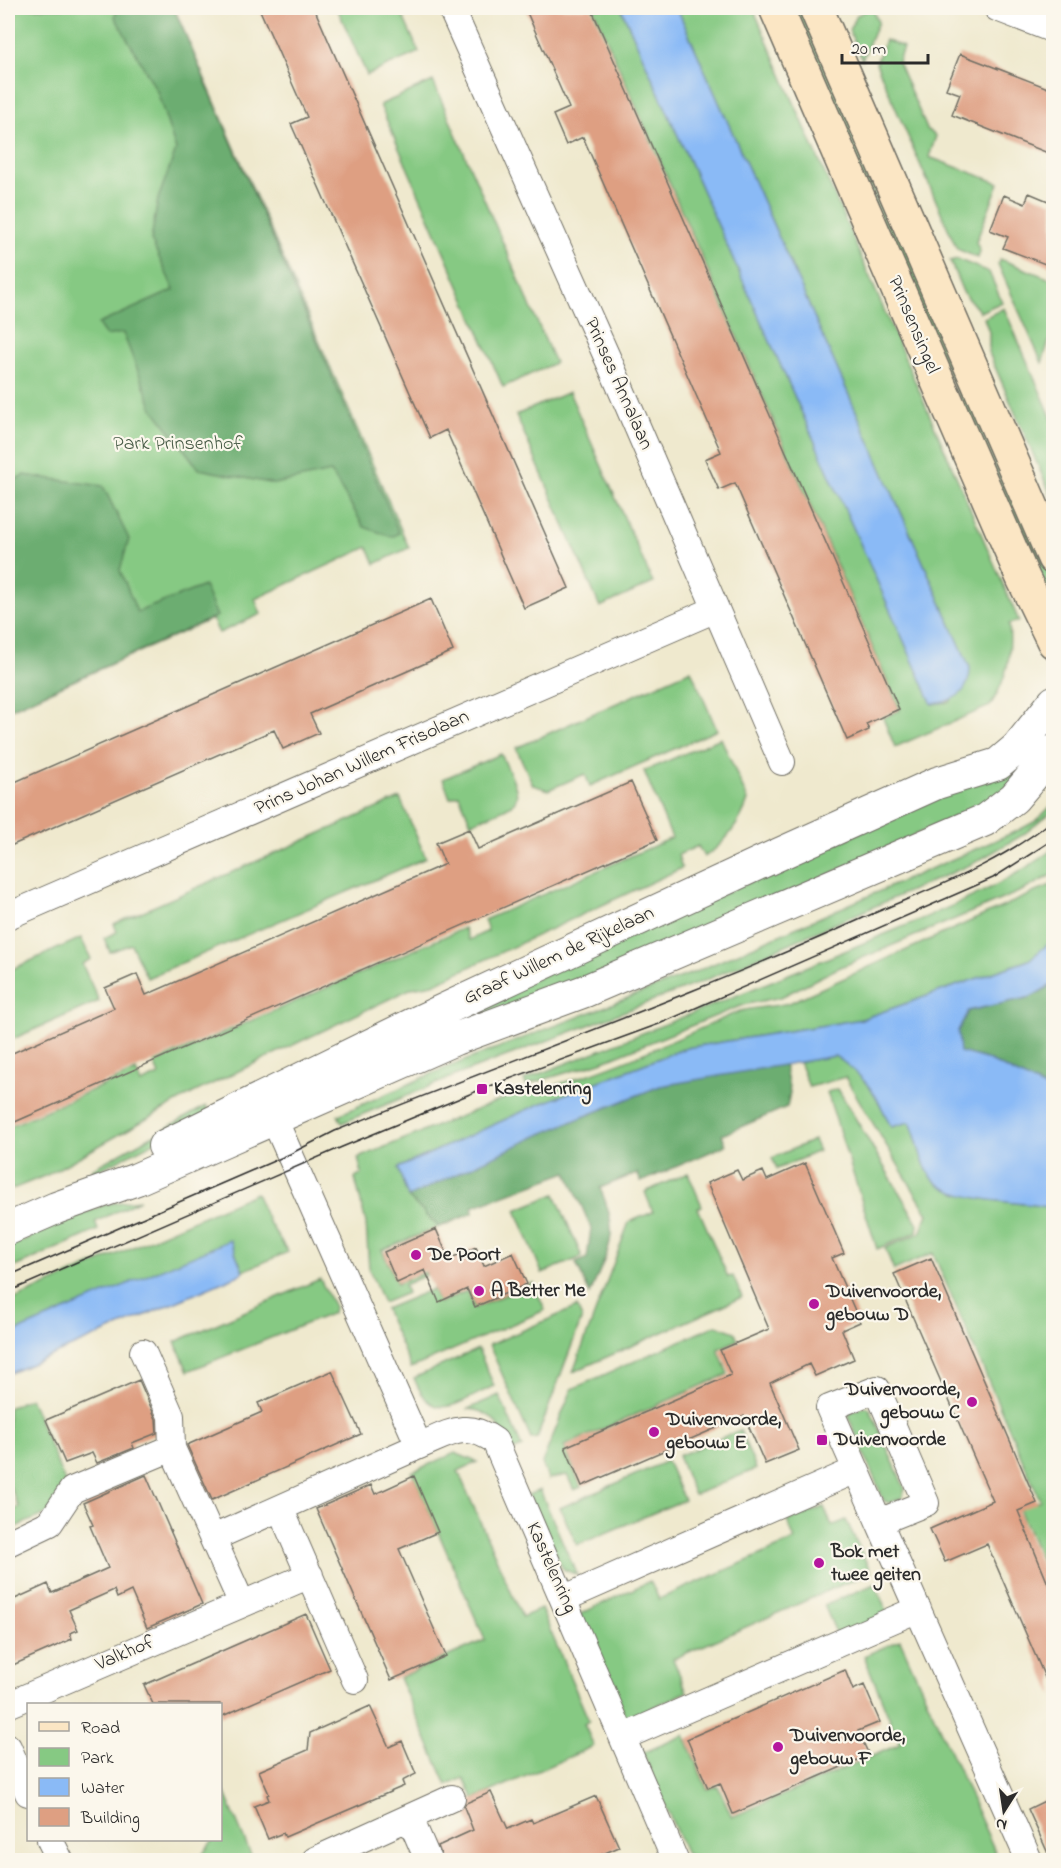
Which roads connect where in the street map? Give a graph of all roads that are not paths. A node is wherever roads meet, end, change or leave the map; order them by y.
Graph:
1 (451, 8) edge
2 (776, 8) edge
3 (818, 8) edge
4 (997, 8) edge
5 (1053, 30) edge
6 (1053, 558) edge
7 (716, 609) junction
8 (1053, 642) edge
9 (1053, 702) edge
10 (1053, 751) edge
11 (783, 762) dead end
12 (8, 916) edge
13 (269, 1108) junction
14 (8, 1229) edge
15 (143, 1352) dead end
16 (419, 1446) junction
17 (172, 1448) junction
18 (856, 1470) junction
19 (281, 1510) junction
20 (879, 1522) junction
21 (213, 1538) junction
22 (8, 1543) edge
23 (310, 1575) junction
24 (565, 1598) junction
25 (242, 1604) junction
26 (918, 1609) junction
27 (355, 1680) dead end
28 (8, 1705) edge
29 (623, 1737) junction
30 (8, 1747) edge
31 (19, 1785) edge
32 (452, 1798) dead end
33 (410, 1818) junction
34 (51, 1841) edge
35 (60, 1860) edge
36 (315, 1860) edge
37 (428, 1860) edge
38 (675, 1860) edge
39 (1029, 1860) edge

1 - 7 street, Prinses Annalaan
2 - 8 main road, Prinsensingel
3 - 6 main road, Prinsensingel
4 - 5 street
7 - 11 street, Prinses Annalaan
7 - 12 street, Prins Johan Willem Frisolaan
9 - 13 street, Graaf Willem de Rijkelaan
10 - 13 street, Graaf Willem de Rijkelaan
13 - 14 street, Graaf Willem de Rijkelaan
13 - 16 street
15 - 17 street
16 - 19 street
16 - 24 street, Kastelenring
17 - 21 street
17 - 22 street
18 - 20 street
18 - 20 street
18 - 24 street
19 - 21 street
19 - 23 street
20 - 26 street
21 - 25 street
23 - 25 street, Valkhof
23 - 27 street
24 - 29 street, Kastelenring
25 - 28 street, Valkhof
26 - 29 street
26 - 39 street
29 - 38 street, Kastelenring
30 - 31 street
32 - 33 street
33 - 36 street
33 - 37 street
34 - 35 street

